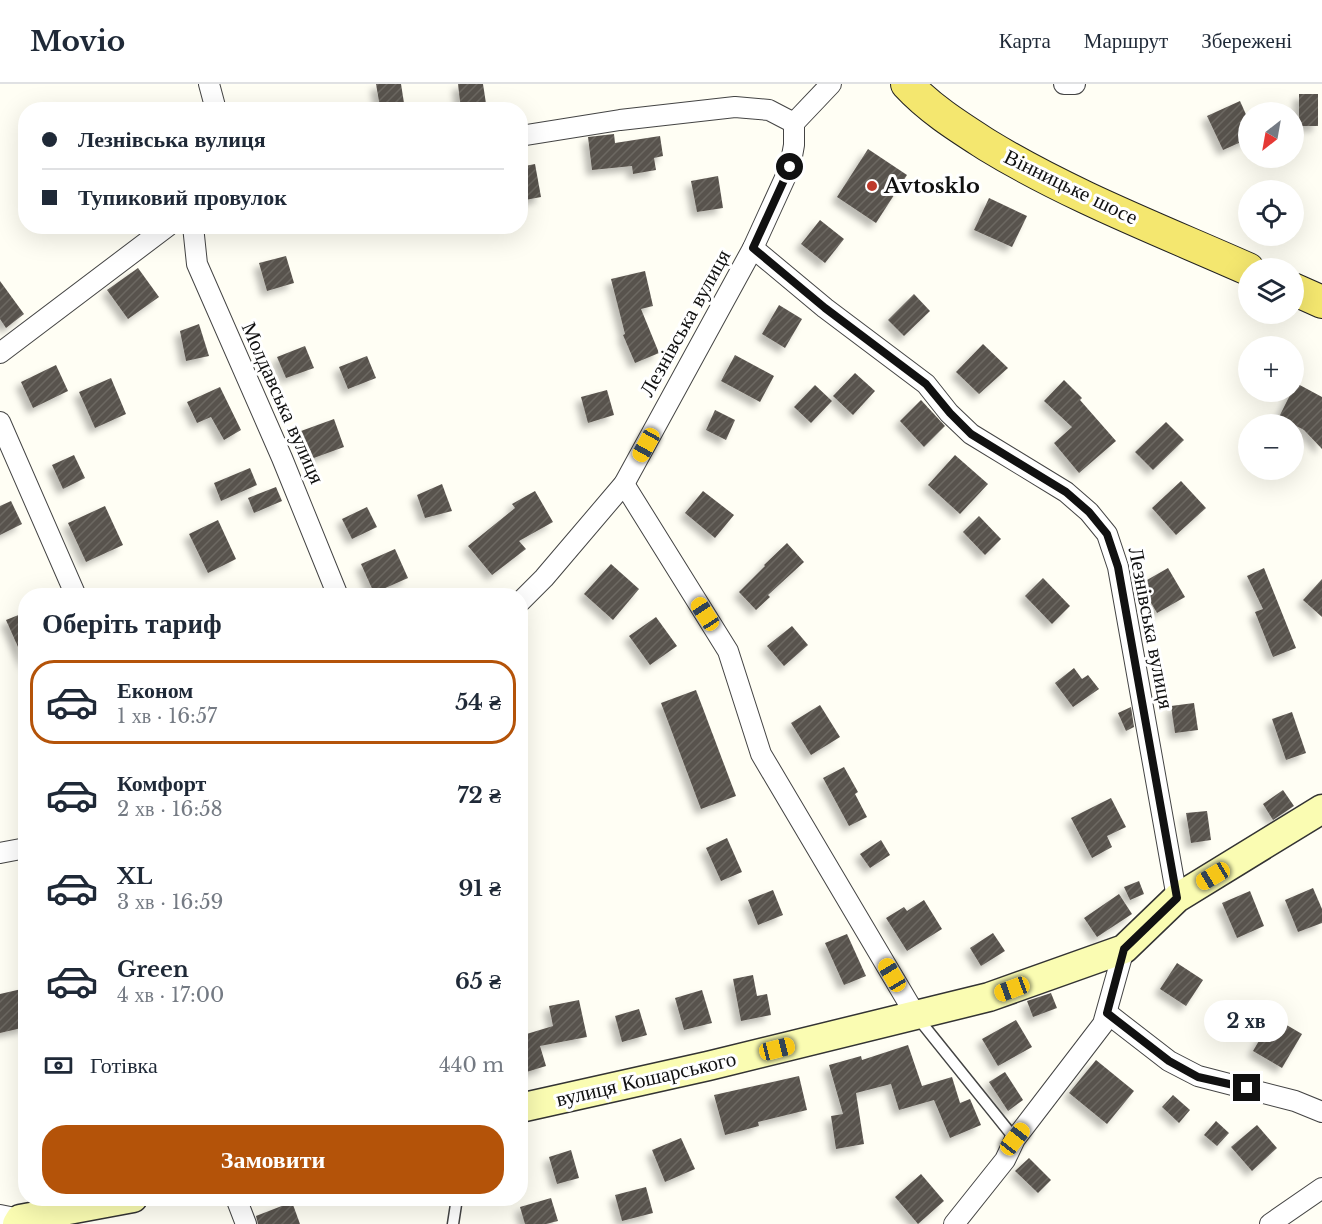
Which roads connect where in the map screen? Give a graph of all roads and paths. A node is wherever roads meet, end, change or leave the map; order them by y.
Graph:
1 (209, 84) edge
2 (831, 84) edge
3 (907, 84) edge
4 (1064, 84) edge
5 (1075, 84) edge
6 (214, 102) edge
7 (794, 123) junction
8 (528, 135) edge
9 (157, 234) edge
10 (194, 234) edge
11 (753, 248) junction
12 (1238, 265) edge
13 (1304, 294) edge
14 (1322, 302) edge
15 (0, 353) edge
16 (0, 422) edge
17 (624, 484) junction
18 (73, 588) edge
19 (335, 588) edge
20 (528, 595) edge
21 (1322, 809) edge
22 (18, 850) edge
23 (0, 853) edge
24 (1177, 898) junction
25 (1124, 949) junction
26 (1107, 1013) junction
27 (915, 1014) junction
28 (528, 1106) edge
29 (1322, 1112) edge
30 (1015, 1139) junction
31 (1322, 1188) edge
32 (87, 1206) edge
33 (239, 1206) edge
34 (456, 1206) edge
35 (12, 1219) edge
36 (246, 1224) edge
37 (453, 1224) edge
38 (954, 1224) edge
39 (1270, 1224) edge

1 - 6 street
2 - 7 street
3 - 12 main road, Вінницьке шосе
4 - 5 street
7 - 8 street
7 - 11 street, Лезнівська вулиця
9 - 15 street
10 - 19 street, Молдавська вулиця
11 - 17 street, Лезнівська вулиця
11 - 24 street, Лезнівська вулиця
13 - 14 main road
16 - 18 street
17 - 20 street, Лезнівська вулиця
17 - 27 street
21 - 24 street, вулиця Кошарського
22 - 23 street
24 - 25 street, вулиця Кошарського
25 - 26 street
25 - 27 street, вулиця Кошарського
26 - 29 street
26 - 30 street
27 - 28 street, вулиця Кошарського
27 - 30 lane
30 - 38 street
31 - 39 street
32 - 35 street
33 - 36 street
34 - 37 lane

